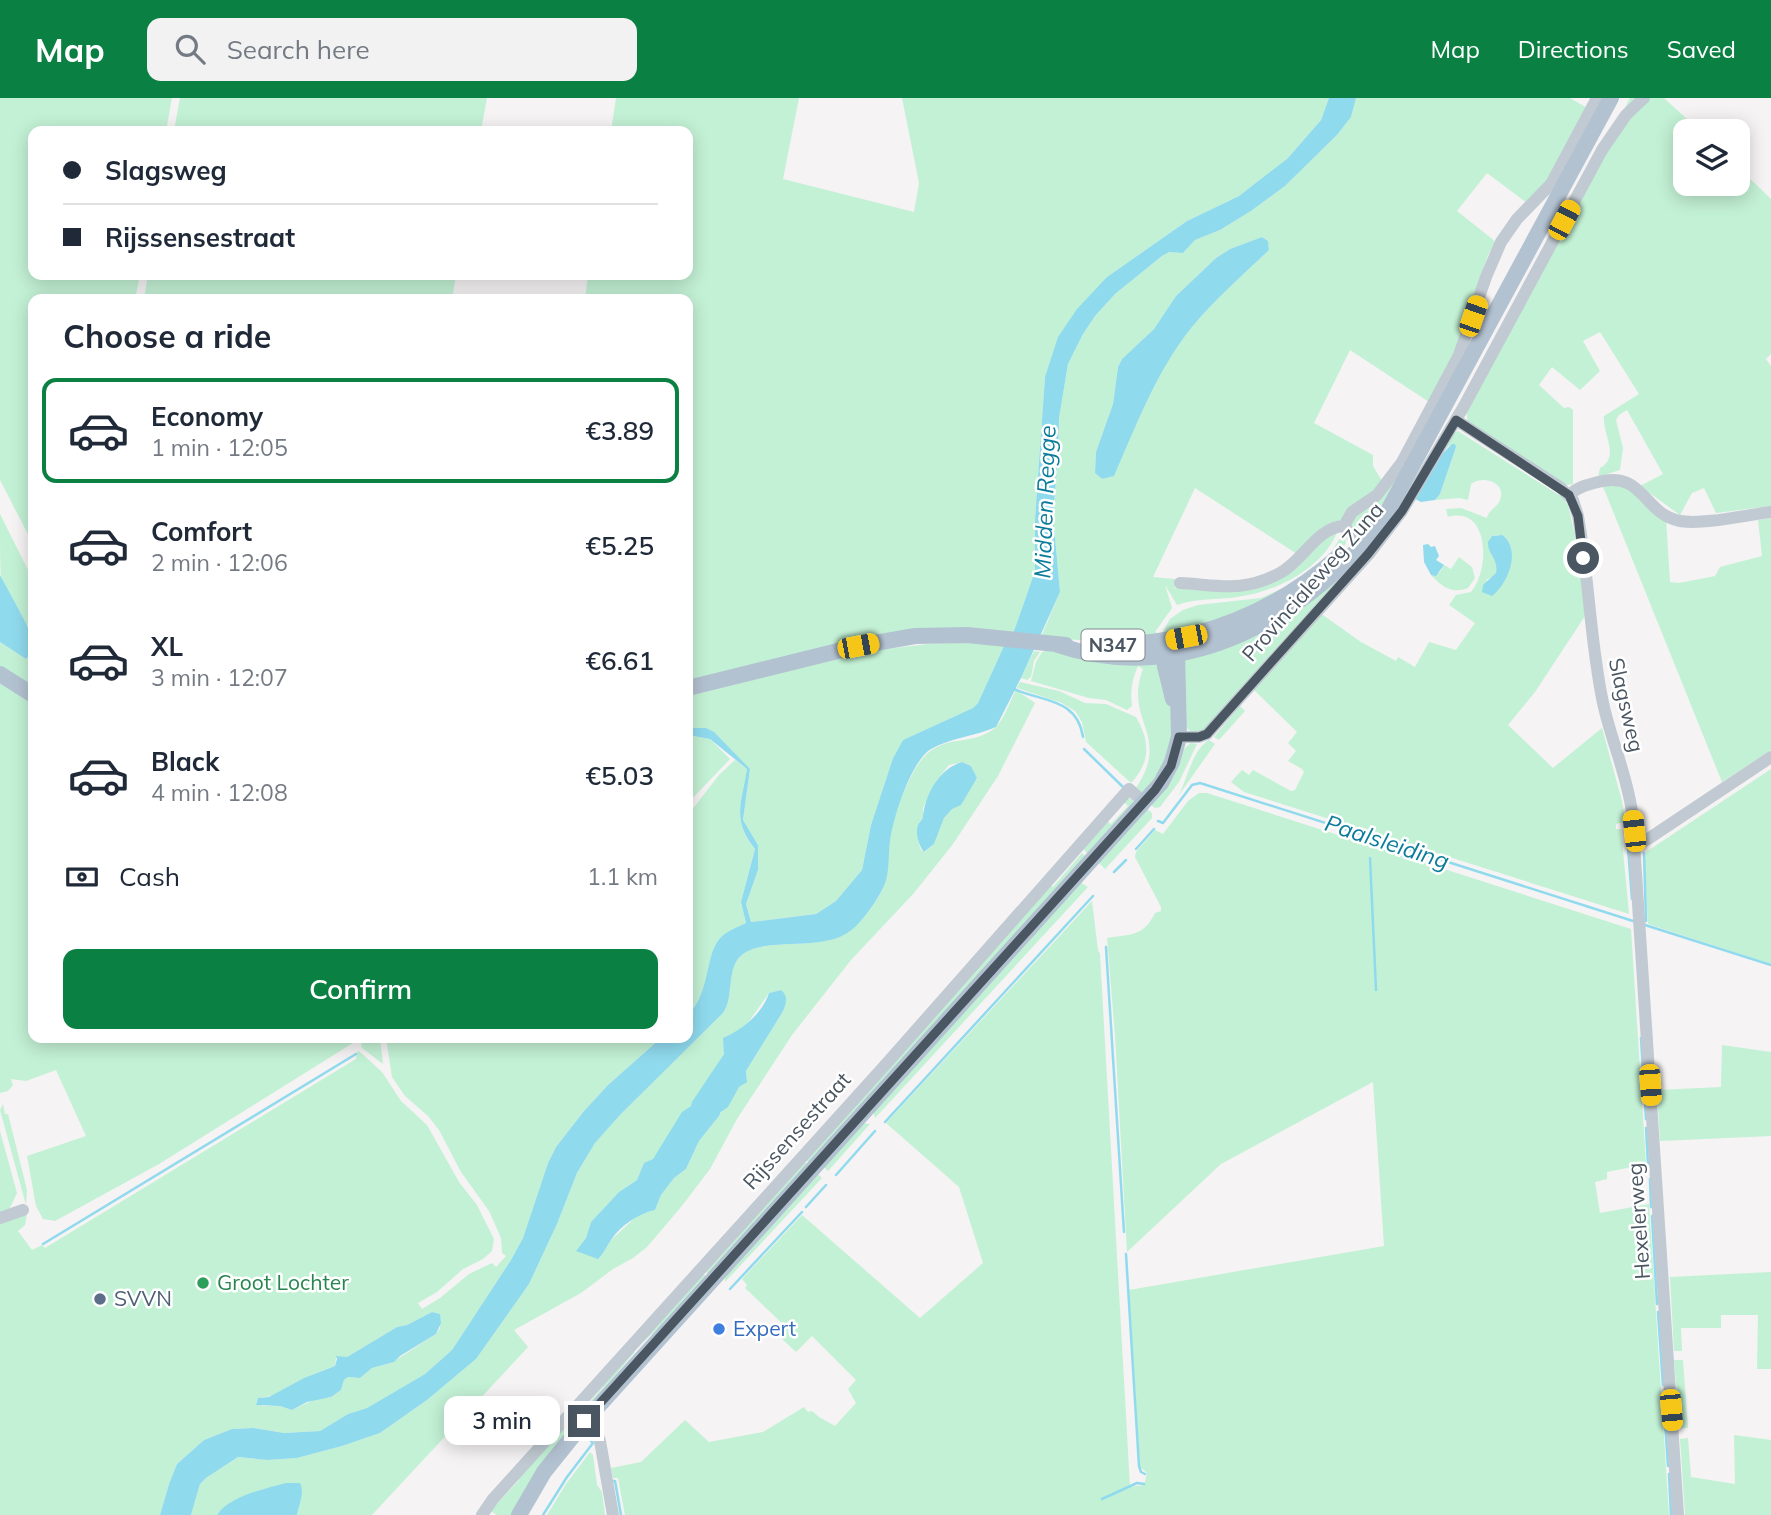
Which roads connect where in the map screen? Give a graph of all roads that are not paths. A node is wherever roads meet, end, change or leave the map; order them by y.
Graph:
1 (1597, 98) edge
2 (1611, 98) edge
3 (1644, 98) edge
4 (1456, 420) junction
5 (1569, 495) junction
6 (1771, 512) edge
7 (1344, 526) junction
8 (1358, 544) junction
9 (1180, 583) dead end
10 (1169, 649) junction
11 (0, 674) edge
12 (693, 687) edge
13 (28, 692) edge
14 (1179, 737) junction
15 (1771, 757) edge
16 (1144, 802) junction
17 (1635, 845) junction
18 (1640, 925) joint
19 (23, 1210) dead end
20 (0, 1218) edge
21 (584, 1421) junction
22 (482, 1515) edge
23 (519, 1515) edge
24 (613, 1515) edge
25 (1678, 1515) edge

1 - 7 street, Provincialeweg Zuna
2 - 8 main road, Provincialeweg Zuna / N347
3 - 4 street, Provincialeweg Zuna
4 - 5 street
4 - 14 street, Provincialeweg Zuna
5 - 6 street
5 - 17 street, Slagsweg
7 - 8 street
7 - 9 street, Provincialeweg Zuna
8 - 10 main road, Provincialeweg Zuna / N347
10 - 12 main road, N347
10 - 14 main road, Rijssensestraat
11 - 13 main road
14 - 16 main road, Rijssensestraat
15 - 17 street
16 - 21 main road, Rijssensestraat
16 - 22 street, Rijssensestraat
17 - 18 street, Slagsweg
18 - 25 street, Hexelerweg
19 - 20 street
21 - 23 main road, Rijssensestraat
21 - 24 street

